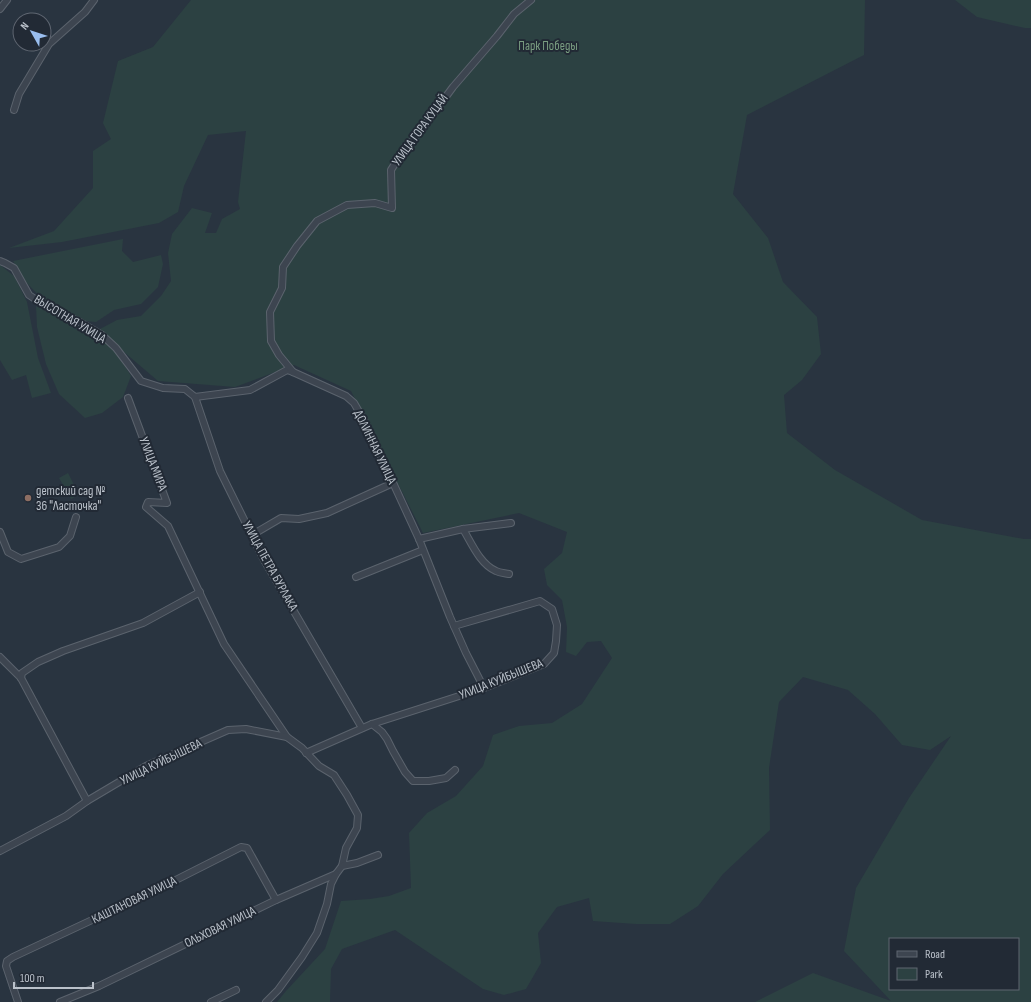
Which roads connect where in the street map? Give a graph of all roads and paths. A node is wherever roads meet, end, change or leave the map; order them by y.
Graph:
1 (4, 0) edge
2 (7, 0) edge
3 (94, 0) edge
4 (531, 0) edge
5 (0, 9) edge
6 (14, 110) dead end
7 (0, 261) edge
8 (293, 372) junction
9 (195, 397) junction
10 (128, 398) dead end
11 (393, 483) junction
12 (76, 517) dead end
13 (511, 523) dead end
14 (463, 529) junction
15 (0, 532) edge
16 (252, 535) junction
17 (419, 539) junction
18 (423, 550) junction
19 (509, 574) dead end
20 (356, 577) dead end
21 (200, 592) junction
22 (454, 626) junction
23 (0, 657) edge
24 (21, 678) junction
25 (484, 688) junction
26 (372, 724) junction
27 (362, 728) junction
28 (287, 737) junction
29 (306, 753) junction
30 (455, 770) dead end
31 (87, 801) junction
32 (0, 851) edge
33 (378, 855) dead end
34 (342, 866) junction
35 (336, 874) junction
36 (276, 900) junction
37 (236, 990) dead end
38 (18, 1002) edge
39 (60, 1002) edge
40 (211, 1002) edge
41 (266, 1002) edge

1 - 5 street
2 - 5 street
3 - 6 street
4 - 8 street, УЛИЦА ГОРА КУЦАЙ
7 - 9 street, ВЫСОТНАЯ УЛИЦА
8 - 9 street
8 - 11 street, ДОЛИННАЯ УЛИЦА
9 - 16 street, УЛИЦА ПЕТРА БУРЛАКА
10 - 21 street, УЛИЦА МИРА
11 - 16 street
11 - 17 street, ДОЛИННАЯ УЛИЦА
12 - 15 street
13 - 14 street
14 - 17 street
14 - 19 street
16 - 27 street, УЛИЦА ПЕТРА БУРЛАКА
17 - 18 street, ДОЛИННАЯ УЛИЦА
18 - 20 street
18 - 22 street, ДОЛИННАЯ УЛИЦА
21 - 24 street
21 - 28 street, УЛИЦА МИРА
22 - 25 street, ДОЛИННАЯ УЛИЦА
22 - 25 street, УЛИЦА КУЙБЫШЕВА
23 - 24 street
24 - 31 street
25 - 26 street, УЛИЦА КУЙБЫШЕВА
26 - 27 street, УЛИЦА КУЙБЫШЕВА
26 - 30 street
27 - 29 street, УЛИЦА КУЙБЫШЕВА
28 - 29 street, УЛИЦА КУЙБЫШЕВА
28 - 31 street, УЛИЦА КУЙБЫШЕВА
29 - 34 street, УЛИЦА КУЙБЫШЕВА
31 - 32 street, УЛИЦА КУЙБЫШЕВА
33 - 34 street
34 - 35 street, ОЛЬХОВАЯ УЛИЦА
35 - 36 street, ОЛЬХОВАЯ УЛИЦА
35 - 41 street
36 - 38 street, КАШТАНОВАЯ УЛИЦА
36 - 39 street, ОЛЬХОВАЯ УЛИЦА
37 - 40 street

